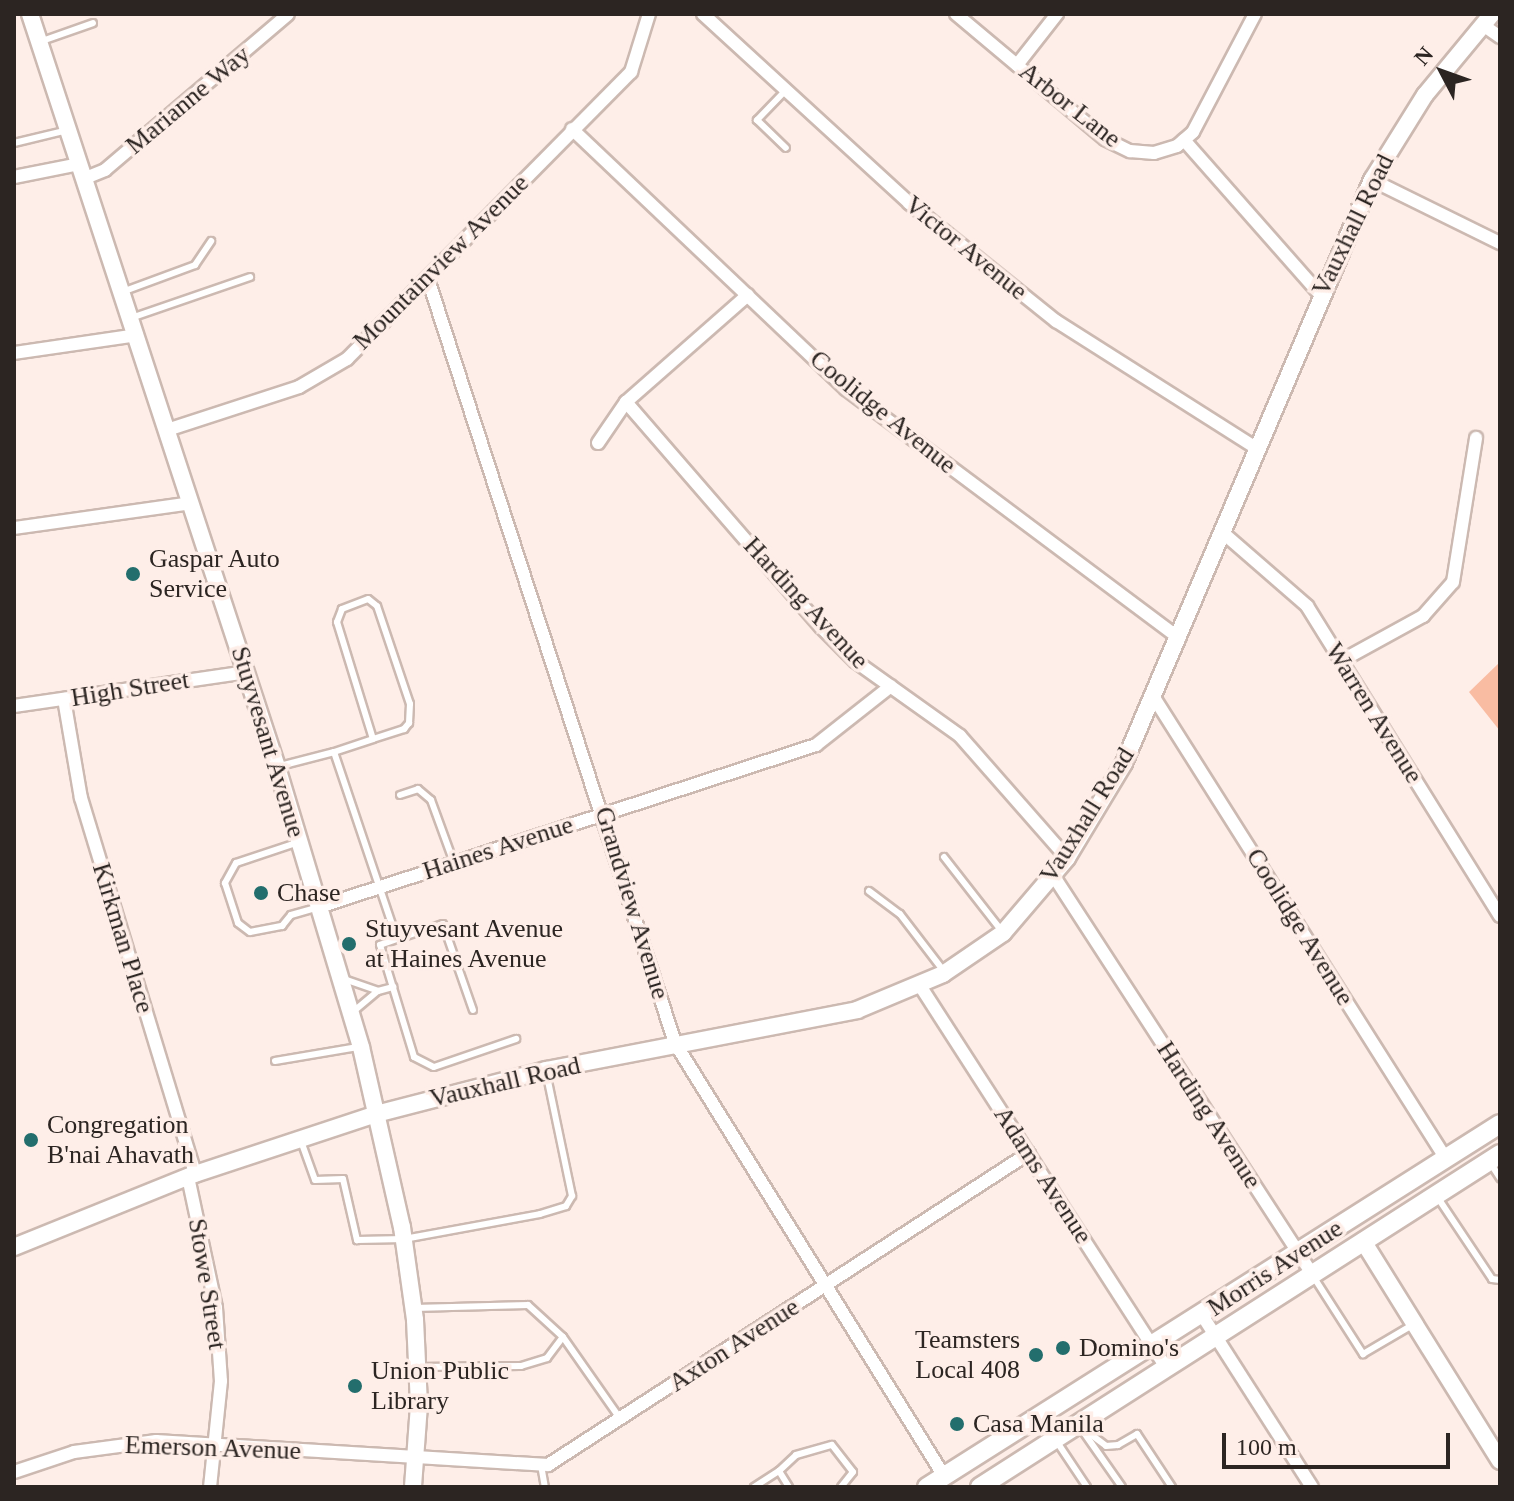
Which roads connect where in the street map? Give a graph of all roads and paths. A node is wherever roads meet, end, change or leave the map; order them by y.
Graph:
1 (30, 14) edge
2 (288, 14) edge
3 (649, 14) edge
4 (703, 14) edge
5 (956, 14) edge
6 (1057, 14) edge
7 (1255, 14) edge
8 (1488, 20) edge
9 (93, 23) dead end
10 (1500, 37) edge
11 (39, 42) junction
12 (1017, 65) junction
13 (786, 90) junction
14 (572, 129) junction
15 (68, 130) junction
16 (1184, 140) junction
17 (14, 143) edge
18 (786, 148) dead end
19 (81, 172) junction
20 (14, 177) edge
21 (1372, 180) junction
22 (211, 241) dead end
23 (1500, 243) edge
24 (250, 277) dead end
25 (428, 279) junction
26 (122, 292) junction
27 (1320, 294) junction
28 (748, 295) junction
29 (131, 318) junction
30 (137, 335) junction
31 (14, 353) edge
32 (626, 402) junction
33 (167, 430) junction
34 (1476, 438) dead end
35 (598, 443) dead end
36 (1256, 448) junction
37 (191, 503) junction
38 (14, 528) edge
39 (1222, 532) junction
40 (1179, 638) junction
41 (1341, 661) junction
42 (246, 672) junction
43 (891, 686) junction
44 (1153, 696) junction
45 (64, 699) junction
46 (14, 706) edge
47 (373, 739) junction
48 (334, 752) junction
49 (277, 767) junction
50 (400, 795) dead end
51 (605, 813) junction
52 (299, 842) junction
53 (944, 857) dead end
54 (1067, 858) junction
55 (454, 863) junction
56 (1053, 875) junction
57 (378, 888) junction
58 (869, 891) dead end
59 (319, 907) junction
60 (1500, 916) edge
61 (1003, 933) junction
62 (397, 939) junction
63 (945, 973) junction
64 (340, 978) junction
65 (919, 984) junction
66 (393, 987) junction
67 (378, 991) junction
68 (473, 1010) dead end
69 (351, 1013) junction
70 (516, 1039) dead end
71 (677, 1045) junction
72 (361, 1047) junction
73 (275, 1061) dead end
74 (546, 1070) junction
75 (376, 1114) junction
76 (1500, 1124) edge
77 (300, 1137) junction
78 (1029, 1153) junction
79 (1494, 1157) edge
80 (1446, 1159) junction
81 (191, 1175) junction
82 (1500, 1178) edge
83 (1436, 1195) junction
84 (404, 1239) junction
85 (1363, 1241) junction
86 (14, 1247) edge
87 (1298, 1254) junction
88 (1312, 1274) junction
89 (1500, 1280) edge
90 (824, 1285) junction
91 (414, 1308) junction
92 (1202, 1315) junction
93 (1414, 1324) junction
94 (1216, 1336) junction
95 (563, 1337) junction
96 (1152, 1346) junction
97 (417, 1367) junction
98 (1166, 1368) junction
99 (621, 1419) junction
100 (1078, 1424) junction
101 (1055, 1439) junction
102 (216, 1445) junction
103 (417, 1460) junction
104 (1500, 1461) edge
105 (541, 1465) junction
106 (779, 1471) junction
107 (14, 1472) edge
108 (944, 1476) junction
109 (210, 1487) edge
110 (413, 1487) edge
111 (545, 1487) edge
112 (754, 1487) edge
113 (789, 1487) edge
114 (841, 1487) edge
115 (927, 1487) edge
116 (980, 1487) edge
117 (1087, 1487) edge
118 (1122, 1487) edge
119 (1172, 1487) edge
120 (1312, 1487) edge

1 - 11 street, Stuyvesant Avenue
2 - 19 street, Marianne Way
3 - 14 street, Mountainview Avenue
4 - 13 street, Victor Avenue
5 - 12 street, Arbor Lane
6 - 12 street
7 - 16 street
8 - 10 street
8 - 21 street, Vauxhall Road
9 - 11 lane
11 - 15 street, Stuyvesant Avenue
12 - 16 street, Arbor Lane
13 - 18 lane
13 - 36 street, Victor Avenue
14 - 25 street, Mountainview Avenue
14 - 28 street, Coolidge Avenue
15 - 17 lane
15 - 19 street, Stuyvesant Avenue
16 - 27 street
19 - 20 street, Marianne Way
19 - 26 street, Stuyvesant Avenue
21 - 23 street
21 - 27 street, Vauxhall Road
22 - 26 lane
24 - 29 lane
25 - 33 street, Mountainview Avenue
25 - 51 street, Grandview Avenue
26 - 29 street, Stuyvesant Avenue
27 - 36 street, Vauxhall Road
28 - 32 street
28 - 40 street, Coolidge Avenue
29 - 30 street, Stuyvesant Avenue
30 - 31 street
30 - 33 street, Stuyvesant Avenue
32 - 35 street
32 - 43 street, Harding Avenue
33 - 37 street, Stuyvesant Avenue
34 - 41 street
36 - 39 street, Vauxhall Road
37 - 38 street
37 - 42 street, Stuyvesant Avenue
39 - 40 street, Vauxhall Road
39 - 41 street, Warren Avenue
40 - 44 street, Vauxhall Road
41 - 60 street, Warren Avenue
42 - 45 street, High Street
42 - 49 street, Stuyvesant Avenue
43 - 51 street, Haines Avenue
43 - 54 street, Harding Avenue
44 - 54 street, Vauxhall Road
44 - 80 street, Coolidge Avenue
45 - 46 street, High Street
45 - 81 street, Kirkman Place
47 - 47 lane
47 - 48 lane
48 - 49 lane
48 - 57 lane
49 - 52 street, Stuyvesant Avenue
50 - 55 lane
51 - 55 street, Haines Avenue
51 - 71 street, Grandview Avenue
52 - 59 street, Stuyvesant Avenue
52 - 59 lane
53 - 61 lane
54 - 56 street, Vauxhall Road
55 - 57 street, Haines Avenue
56 - 61 street, Vauxhall Road
56 - 87 street, Harding Avenue
57 - 59 street, Haines Avenue
57 - 62 lane
58 - 63 lane
59 - 64 street, Stuyvesant Avenue
61 - 63 street, Vauxhall Road
62 - 66 lane
62 - 68 lane
63 - 65 street, Vauxhall Road
64 - 67 lane
64 - 69 street, Stuyvesant Avenue
65 - 71 street, Vauxhall Road
65 - 78 street, Adams Avenue
66 - 67 lane
66 - 70 lane
67 - 69 lane
69 - 72 street, Stuyvesant Avenue
71 - 74 street, Vauxhall Road
71 - 90 street, Grandview Avenue
72 - 73 lane
72 - 75 street, Stuyvesant Avenue
74 - 75 street, Vauxhall Road
74 - 84 lane
75 - 77 street, Vauxhall Road
75 - 84 street, Stuyvesant Avenue
76 - 80 main road, Morris Avenue
77 - 81 street, Vauxhall Road
77 - 84 lane
78 - 90 street, Axton Avenue
78 - 96 street, Adams Avenue
79 - 82 lane
79 - 83 main road, Morris Avenue
80 - 87 main road, Morris Avenue
81 - 86 street, Vauxhall Road
81 - 102 street, Stowe Street
83 - 85 main road, Morris Avenue
83 - 89 lane
84 - 91 street, Stuyvesant Avenue
85 - 88 main road, Morris Avenue
85 - 93 street
87 - 88 street, Harding Avenue
87 - 92 main road, Morris Avenue
88 - 93 lane
88 - 94 main road, Morris Avenue
90 - 99 street, Axton Avenue
90 - 108 street, Grandview Avenue
91 - 95 lane
91 - 97 street, Stuyvesant Avenue
92 - 94 street
92 - 96 main road, Morris Avenue
93 - 104 street
94 - 98 main road, Morris Avenue
94 - 120 street
95 - 97 lane
95 - 99 lane
96 - 98 street, Adams Avenue
96 - 108 main road, Morris Avenue
97 - 103 street, Stuyvesant Avenue
98 - 100 main road, Morris Avenue
99 - 105 street, Axton Avenue
100 - 101 main road, Morris Avenue
100 - 118 lane
100 - 119 lane
101 - 116 main road, Morris Avenue
101 - 117 lane
102 - 103 street, Emerson Avenue
102 - 107 street, Emerson Avenue
102 - 109 street, Stowe Street
103 - 105 street, Axton Avenue
103 - 110 street, Stuyvesant Avenue
105 - 111 lane
106 - 112 lane
106 - 113 lane
106 - 114 lane
108 - 115 main road, Morris Avenue

